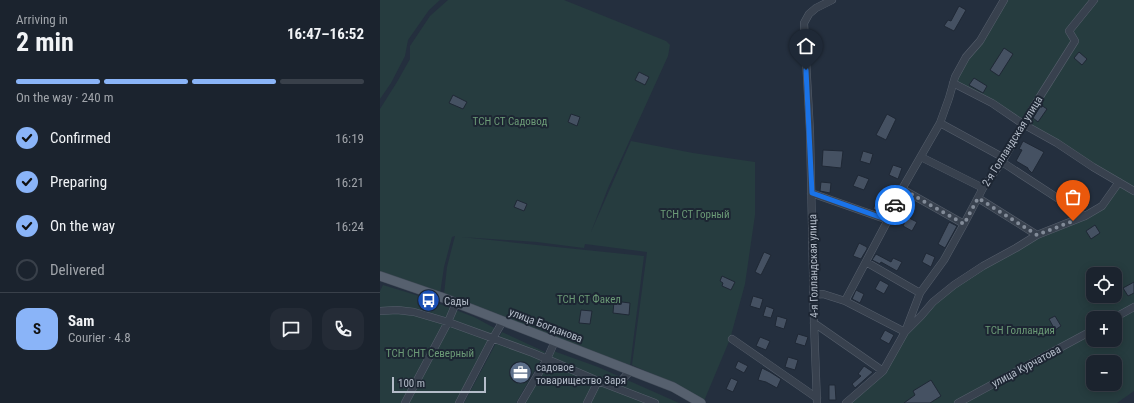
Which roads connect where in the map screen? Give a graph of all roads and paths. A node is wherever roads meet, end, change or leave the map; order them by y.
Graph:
1 (832, 0) edge
2 (1004, 0) edge
3 (1094, 0) edge
4 (953, 83) junction
5 (940, 123) junction
6 (1023, 124) junction
7 (921, 157) junction
8 (1003, 160) junction
9 (1119, 182) junction
10 (983, 188) junction
11 (902, 189) junction
12 (1134, 192) edge
13 (812, 193) junction
14 (978, 198) junction
15 (1085, 216) junction
16 (888, 220) junction
17 (964, 224) junction
18 (1037, 235) junction
19 (866, 262) junction
20 (380, 276) edge
21 (920, 293) junction
22 (814, 295) junction
23 (845, 301) junction
24 (456, 302) junction
25 (1134, 307) edge
26 (380, 311) edge
27 (1122, 314) edge
28 (503, 321) junction
29 (448, 322) junction
30 (814, 323) junction
31 (905, 332) junction
32 (1086, 334) edge
33 (492, 338) junction
34 (732, 339) dead end
35 (555, 341) junction
36 (547, 359) junction
37 (631, 370) junction
38 (883, 371) junction
39 (598, 381) junction
40 (817, 401) edge
41 (405, 403) edge
42 (459, 403) edge
43 (521, 403) edge
44 (587, 403) edge
45 (655, 403) edge
46 (701, 403) edge
47 (846, 403) edge
48 (958, 403) edge

1 - 13 street, 4-я Голландская улица
2 - 4 street
3 - 6 street, 2-я Голландская улица
4 - 5 street
4 - 6 street
5 - 7 street
5 - 8 street
6 - 8 street, 2-я Голландская улица
6 - 9 street
7 - 10 street
7 - 11 street
8 - 10 street, 2-я Голландская улица
8 - 15 street
9 - 12 street
9 - 15 street
10 - 14 street, 2-я Голландская улица
11 - 16 street
11 - 17 street
13 - 16 street
13 - 22 street, 4-я Голландская улица
14 - 17 street, 2-я Голландская улица
14 - 18 street
15 - 18 street
16 - 19 street
17 - 21 street, 2-я Голландская улица
18 - 31 street
19 - 21 street
19 - 23 street
20 - 24 main road, улица Богданова
21 - 31 street, 2-я Голландская улица
22 - 23 street
22 - 30 street, 4-я Голландская улица
23 - 31 street
24 - 28 main road, улица Богданова
24 - 29 street
25 - 27 street
26 - 29 street
28 - 33 street
28 - 35 main road, улица Богданова
29 - 33 street
29 - 41 street
30 - 38 street
30 - 40 street, 4-я Голландская улица
31 - 38 street, 2-я Голландская улица
32 - 48 street, улица Курчатова
33 - 36 street
33 - 42 street
34 - 40 street
35 - 36 street
35 - 37 main road, улица Богданова
36 - 39 street
36 - 43 street
37 - 39 street
37 - 46 main road, улица Богданова
38 - 47 street, 2-я Голландская улица
39 - 44 street
39 - 45 street

